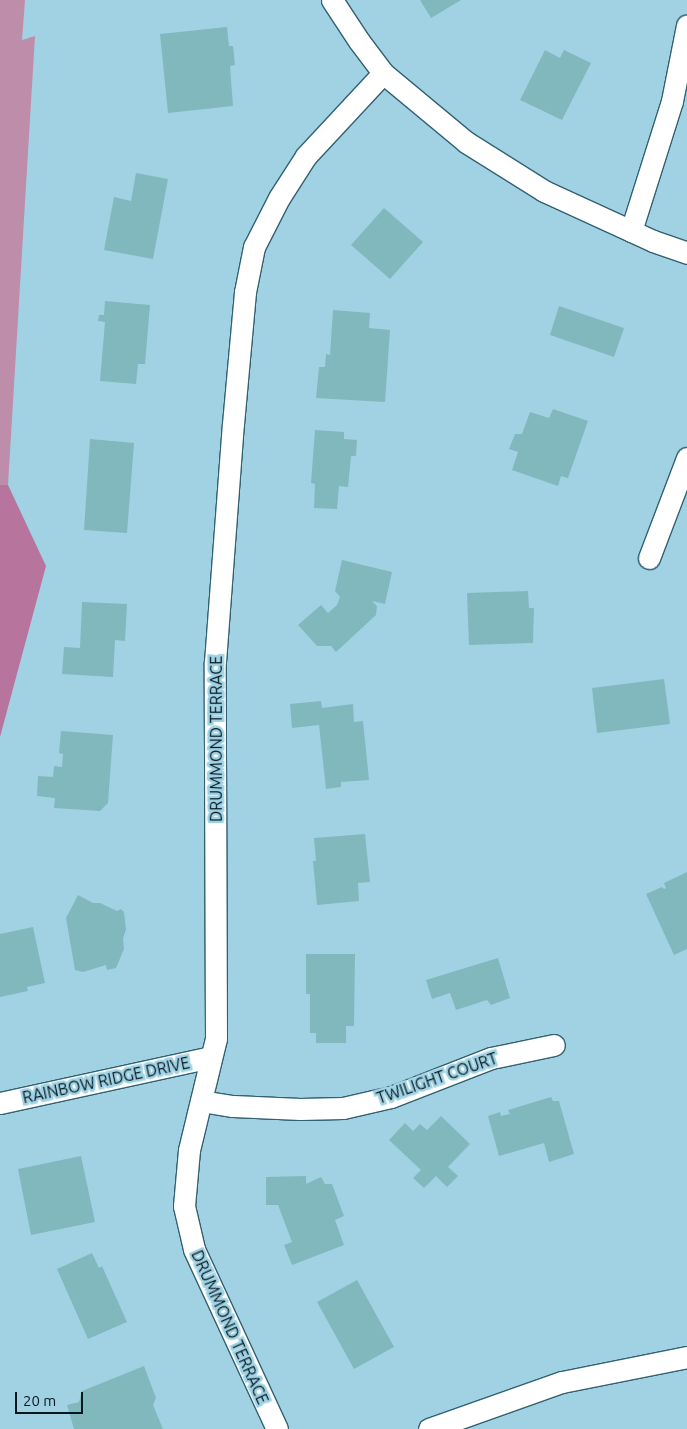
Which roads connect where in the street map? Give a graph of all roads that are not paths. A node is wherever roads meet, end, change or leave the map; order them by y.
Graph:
1 (332, 0) edge
2 (687, 25) edge
3 (383, 73) junction
4 (631, 231) junction
5 (687, 253) edge
6 (687, 458) edge
7 (649, 558) dead end
8 (554, 1045) dead end
9 (211, 1057) junction
10 (201, 1102) junction
11 (0, 1103) edge
12 (687, 1357) edge
13 (277, 1429) edge
14 (429, 1429) edge

1 - 3 street
2 - 4 street
3 - 4 street
3 - 9 street, DRUMMOND TERRACE
4 - 5 street
6 - 7 street
8 - 10 street, TWILIGHT COURT
9 - 10 street, DRUMMOND TERRACE
9 - 11 street, RAINBOW RIDGE DRIVE
10 - 13 street, DRUMMOND TERRACE
12 - 14 street

